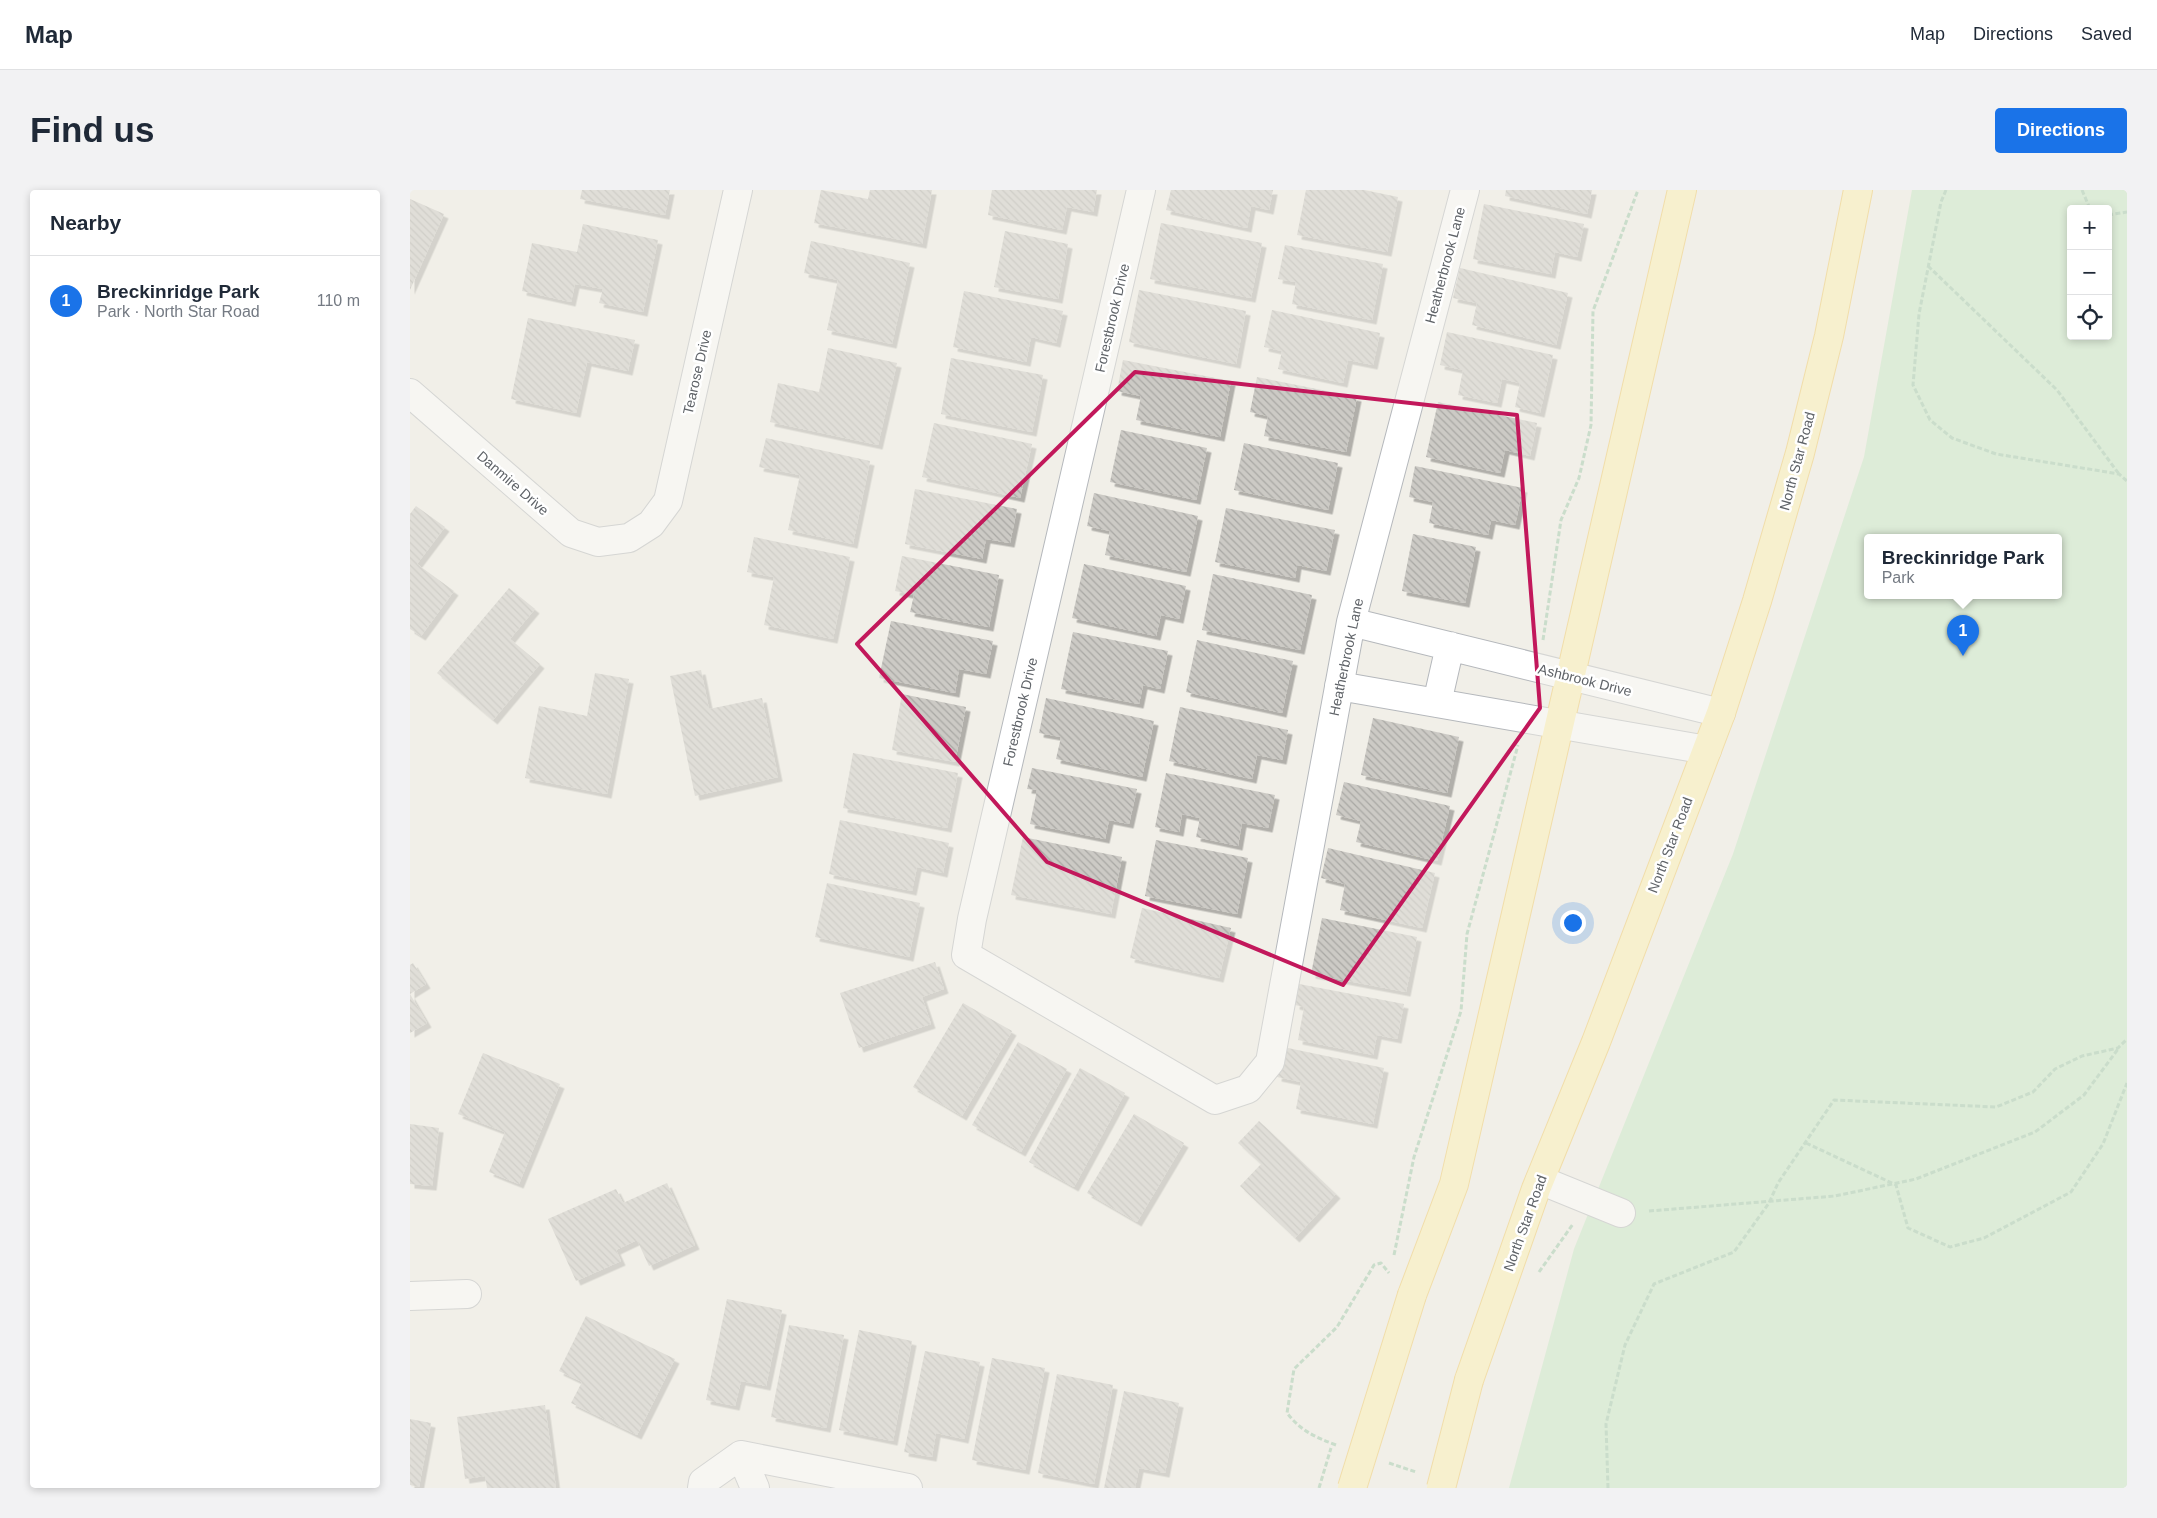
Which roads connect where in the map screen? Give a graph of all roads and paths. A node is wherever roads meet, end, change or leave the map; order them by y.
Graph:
1 (738, 190) edge
2 (1141, 190) edge
3 (1465, 190) edge
4 (1682, 190) edge
5 (1858, 190) edge
6 (1946, 190) edge
7 (2082, 190) edge
8 (2088, 205) edge
9 (2127, 212) edge
10 (2112, 214) edge
11 (1928, 266) junction
12 (410, 393) edge
13 (2119, 474) junction
14 (2127, 481) edge
15 (629, 538) joint
16 (1351, 622) junction
17 (1450, 646) junction
18 (1570, 676) junction
19 (1339, 686) junction
20 (1436, 703) junction
21 (1721, 713) junction
22 (1559, 724) junction
23 (1707, 750) junction
24 (2127, 1039) edge
25 (2118, 1048) junction
26 (2127, 1083) edge
27 (1214, 1100) joint
28 (1806, 1143) junction
29 (1540, 1180) junction
30 (1896, 1185) junction
31 (1769, 1203) junction
32 (1621, 1214) joint
33 (467, 1294) dead end
34 (410, 1296) edge
35 (742, 1455) junction
36 (702, 1488) edge
37 (755, 1488) edge
38 (908, 1488) edge
39 (1352, 1488) edge
40 (1441, 1488) edge
41 (1608, 1488) edge

1 - 15 street, Tearose Drive
2 - 27 street, Forestbrook Drive
3 - 16 street, Heatherbrook Lane
4 - 18 main road
5 - 21 main road, North Star Road
6 - 11 path
7 - 8 path
9 - 10 path
11 - 13 path
11 - 13 path
12 - 15 street, Danmire Drive
13 - 14 path
16 - 17 street, Ashbrook Drive
16 - 19 street, Heatherbrook Lane
17 - 18 street, Ashbrook Drive
17 - 20 street
18 - 21 street, Ashbrook Drive
18 - 22 main road
19 - 20 street
19 - 27 street, Heatherbrook Lane
20 - 22 street
21 - 23 main road, North Star Road
22 - 23 street
22 - 39 main road, bridge
23 - 29 main road, North Star Road
24 - 25 path
25 - 28 path
25 - 30 path
26 - 30 path
28 - 30 path
28 - 31 path
29 - 32 street
29 - 40 main road, North Star Road, bridge
30 - 31 path
31 - 32 path
31 - 41 path
33 - 34 street
35 - 36 street
35 - 37 street
35 - 38 street

